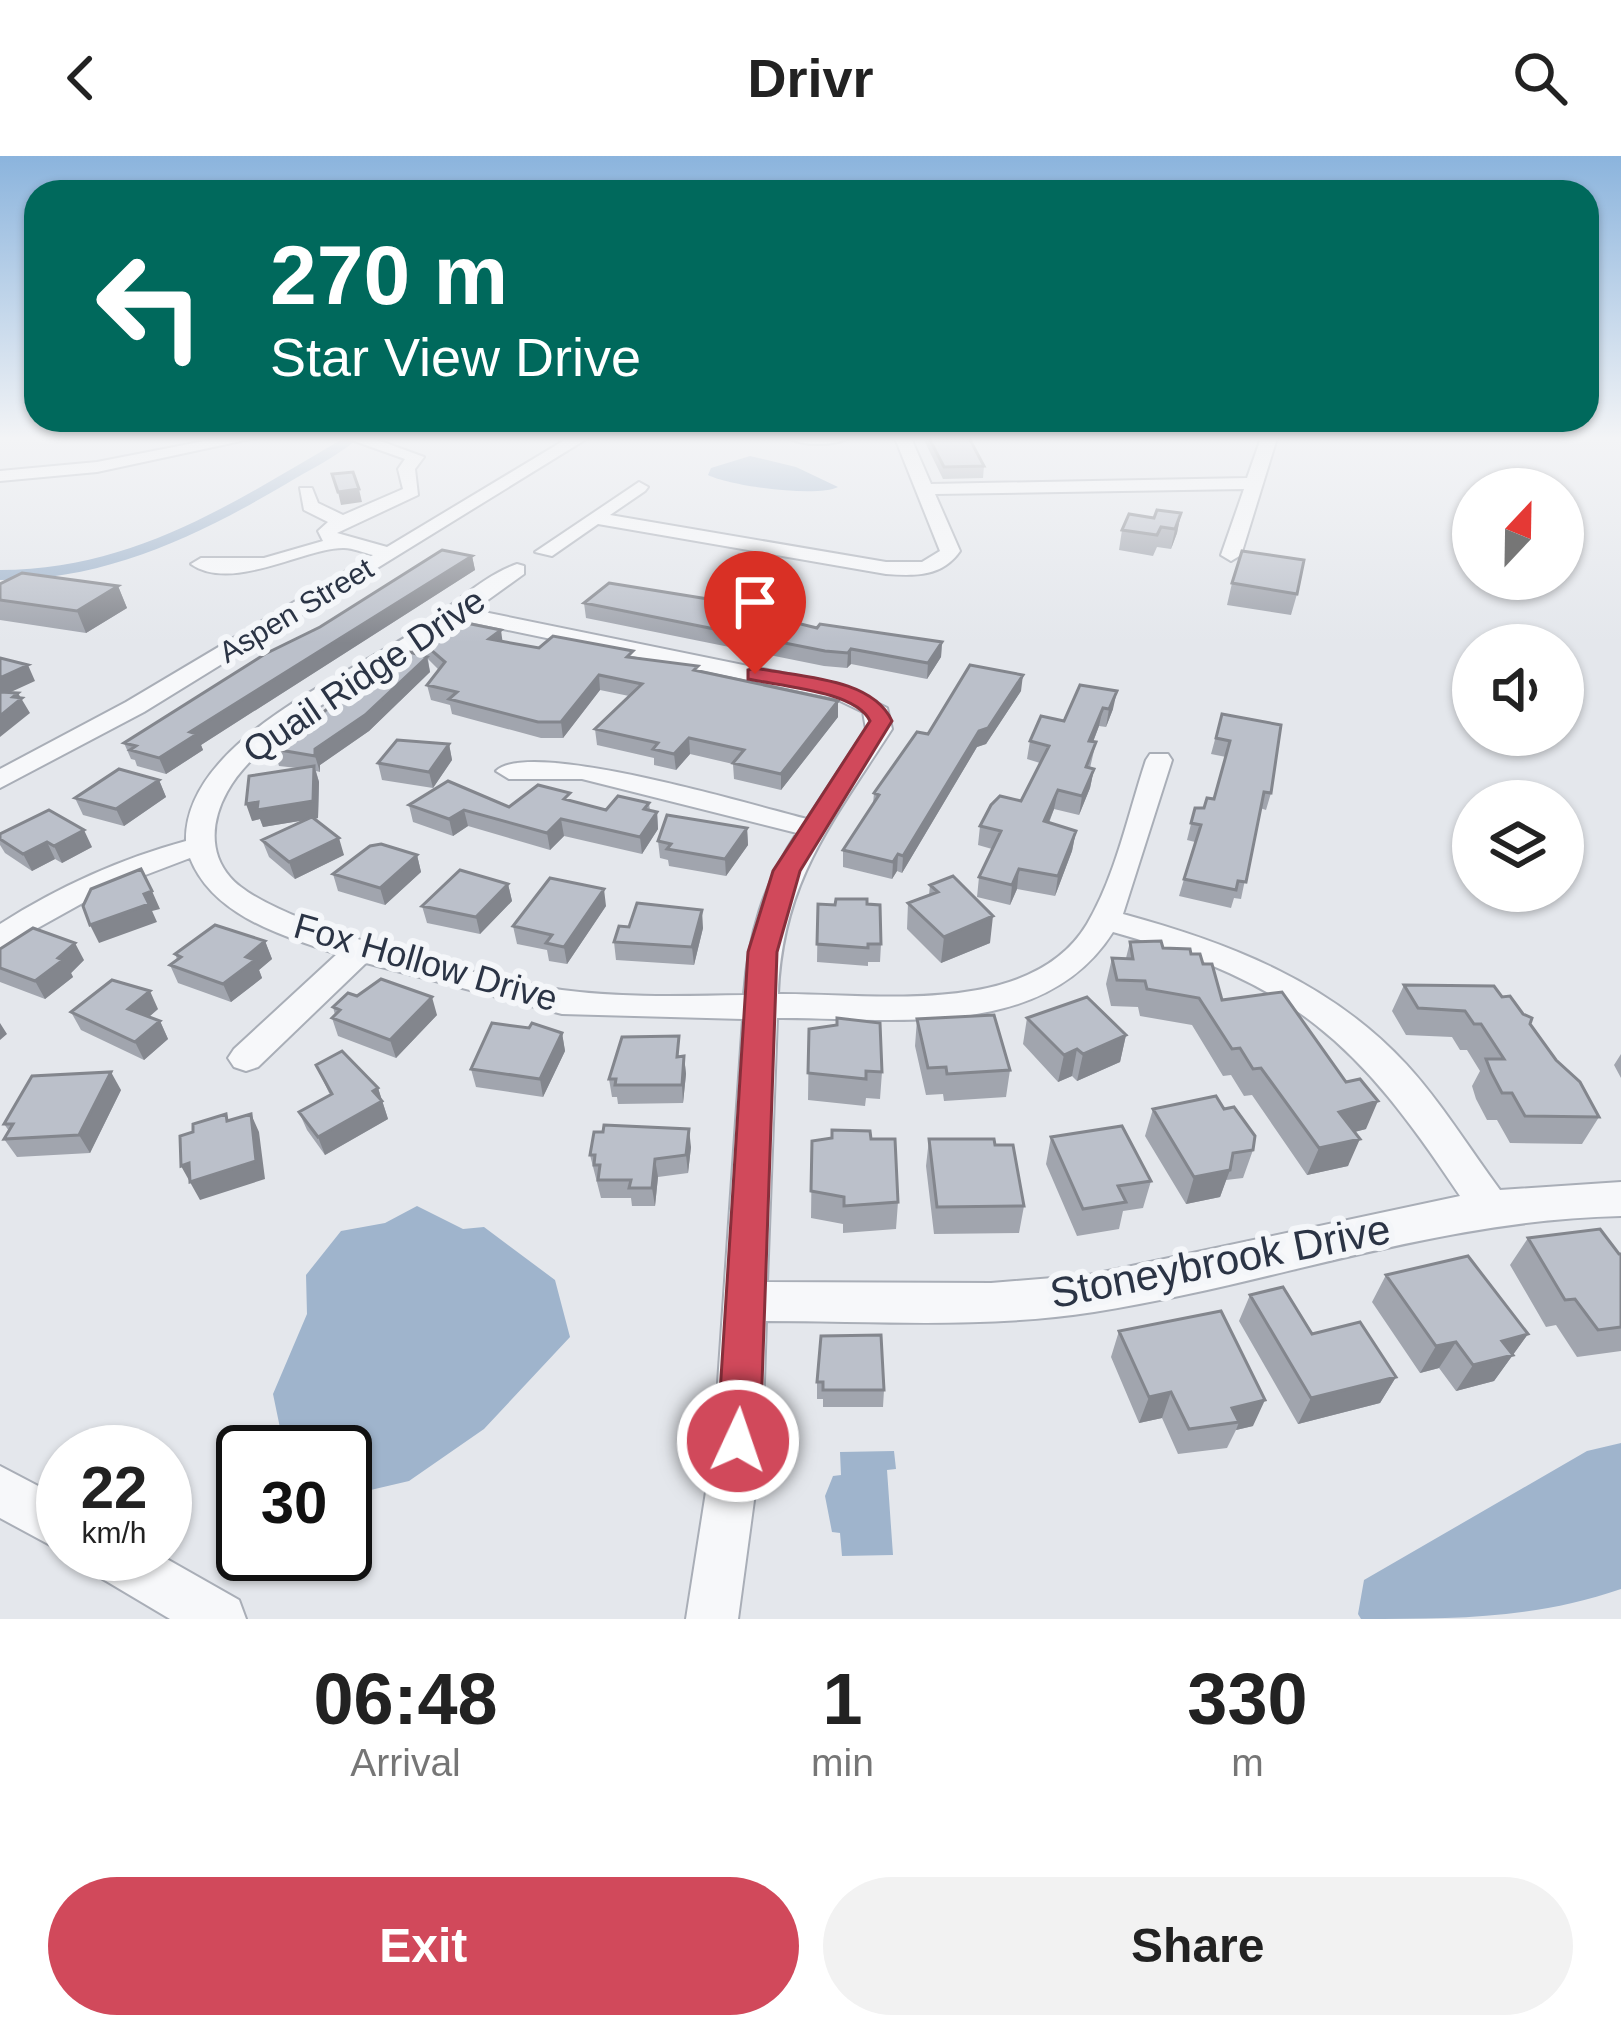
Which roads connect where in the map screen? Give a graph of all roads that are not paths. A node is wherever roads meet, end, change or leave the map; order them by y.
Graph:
1 (310, 506) edge
2 (390, 506) edge
3 (467, 506) edge
4 (611, 506) edge
5 (931, 506) edge
6 (1248, 506) edge
7 (594, 518) junction
8 (340, 532) junction
9 (545, 552) dead end
10 (389, 553) junction
11 (1232, 555) dead end
12 (201, 564) dead end
13 (517, 570) dead end
14 (456, 613) junction
15 (135, 707) junction
16 (1159, 760) dead end
17 (509, 771) dead end
18 (0, 780) edge
19 (0, 798) edge
20 (811, 828) junction
21 (200, 846) junction
22 (1106, 920) junction
23 (0, 939) edge
24 (363, 948) junction
25 (758, 1006) junction
26 (246, 1058) dead end
27 (1621, 1199) edge
28 (1490, 1207) junction
29 (745, 1301) junction
30 (0, 1490) edge
31 (36, 1511) edge
32 (155, 1581) edge
33 (220, 1619) edge
34 (712, 1619) edge

1 - 8 street
2 - 8 street
3 - 10 street, Aspen Street
4 - 7 street
5 - 7 street
6 - 11 street
7 - 9 street
8 - 10 street
8 - 12 street
10 - 15 street, Aspen Street
13 - 14 street, Quail Ridge Drive
14 - 20 street
14 - 21 street, Quail Ridge Drive
15 - 18 street, Aspen Street
15 - 19 street, Aspen Street
16 - 22 street
17 - 20 street
20 - 25 street
21 - 23 street
21 - 24 street, Fox Hollow Drive
22 - 25 street, Fox Hollow Drive
22 - 28 street
24 - 25 street, Fox Hollow Drive
24 - 26 street
25 - 29 street
27 - 28 street, Stoneybrook Drive
28 - 29 street, Stoneybrook Drive
29 - 34 street
30 - 31 street
32 - 33 street

